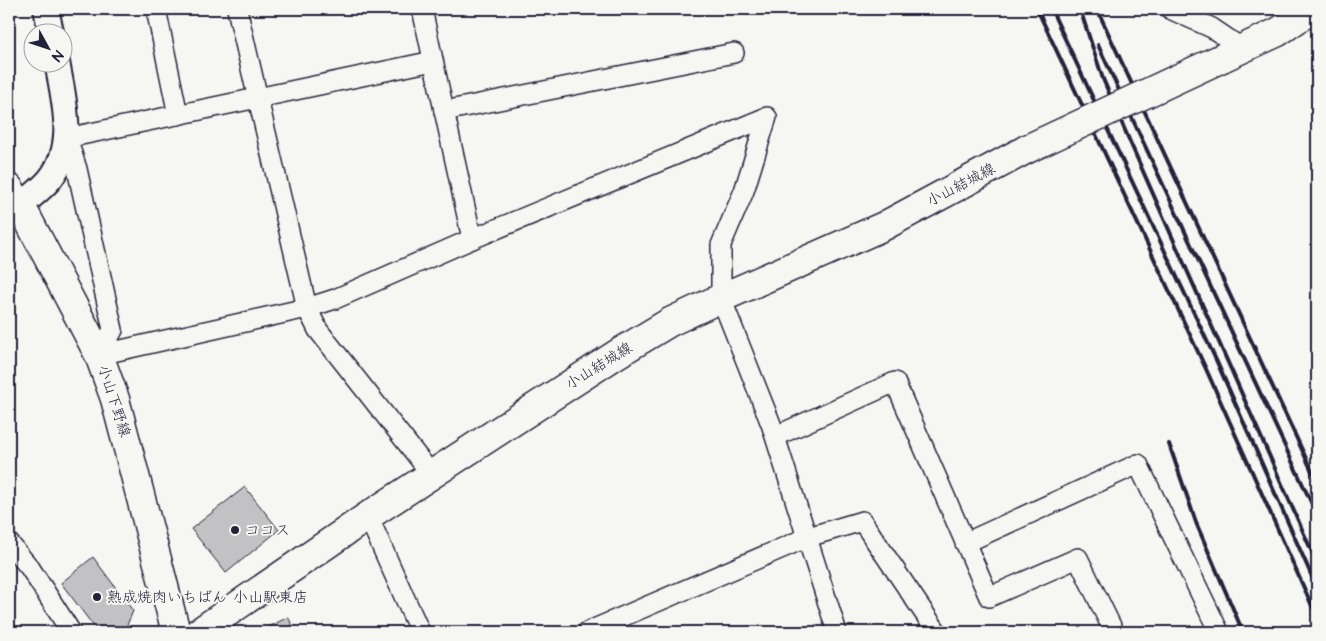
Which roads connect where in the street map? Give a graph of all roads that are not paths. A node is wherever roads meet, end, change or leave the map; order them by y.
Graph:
1 (46, 9) edge
2 (156, 9) edge
3 (237, 9) edge
4 (422, 9) edge
5 (1171, 9) edge
6 (1312, 9) edge
7 (49, 22) edge
8 (734, 53) dead end
9 (1232, 53) junction
10 (433, 61) junction
11 (59, 72) edge
12 (256, 98) junction
13 (444, 111) junction
14 (178, 115) junction
15 (67, 138) junction
16 (13, 204) edge
17 (472, 239) junction
18 (720, 298) junction
19 (307, 308) junction
20 (99, 354) junction
21 (776, 436) junction
22 (432, 475) junction
23 (368, 516) junction
24 (808, 537) junction
25 (9, 543) edge
26 (965, 543) junction
27 (71, 632) edge
28 (176, 632) edge
29 (200, 632) edge
30 (420, 632) edge
31 (587, 632) edge
32 (837, 632) edge
33 (937, 632) edge
34 (1114, 632) edge
35 (1219, 632) edge

1 - 7 street
2 - 14 street
3 - 12 street
4 - 10 street
5 - 9 street
6 - 9 main road
8 - 13 street
9 - 18 main road, 小山結城線, bridge
10 - 12 street
10 - 13 street
11 - 15 street
12 - 14 street
12 - 19 street
13 - 17 street
14 - 15 street
15 - 16 street
15 - 20 street
16 - 20 main road, 小山下野線
17 - 18 street
17 - 19 street
18 - 21 street
18 - 22 main road, 小山結城線
19 - 20 street
19 - 22 street
20 - 28 main road, 小山下野線
21 - 24 street
21 - 26 street
22 - 23 main road, 小山結城線
23 - 29 main road, 小山結城線
23 - 30 street
24 - 31 street
24 - 32 street
24 - 33 street
25 - 27 street
26 - 34 street
26 - 35 street

